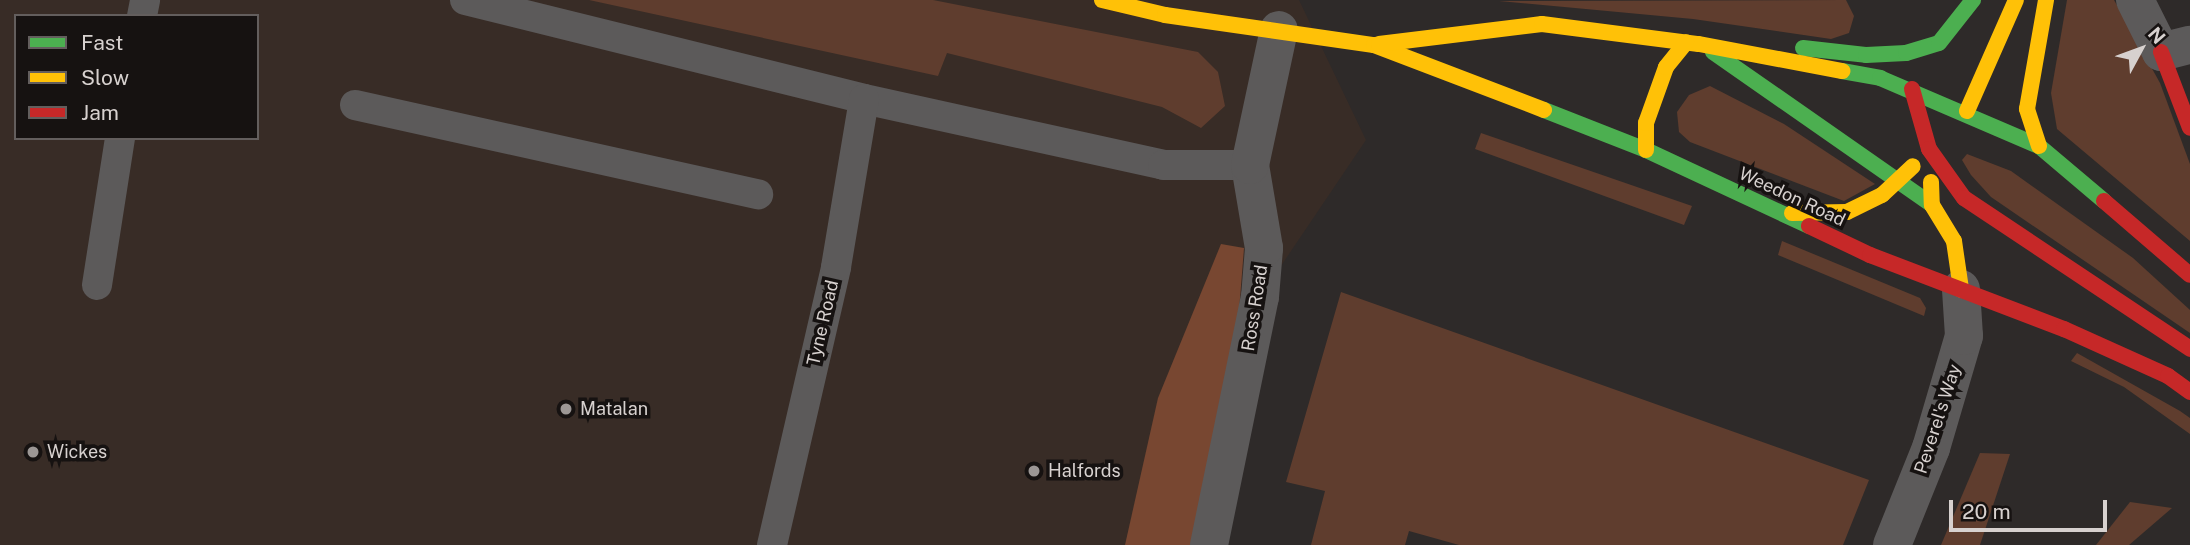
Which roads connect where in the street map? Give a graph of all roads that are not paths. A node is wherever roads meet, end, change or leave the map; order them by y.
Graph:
1 (464, 0) edge
2 (1102, 0) edge
3 (1973, 0) edge
4 (2016, 0) edge
5 (2046, 0) edge
6 (2135, 0) edge
7 (1279, 30) junction
8 (1693, 43) junction
9 (1939, 43) junction
10 (1374, 45) junction
11 (2176, 48) edge
12 (1917, 77) junction
13 (864, 99) junction
14 (355, 105) dead end
15 (1967, 111) junction
16 (2190, 128) edge
17 (120, 140) edge
18 (2039, 146) junction
19 (1929, 149) junction
20 (1646, 150) junction
21 (1250, 165) junction
22 (1895, 182) junction
23 (758, 194) dead end
24 (1932, 205) junction
25 (1785, 214) junction
26 (2190, 275) edge
27 (97, 285) dead end
28 (1961, 289) junction
29 (2190, 349) edge
30 (2190, 392) edge
31 (772, 545) edge
32 (1209, 545) edge
33 (1892, 545) edge

1 - 13 lane
2 - 7 main road, Weedon Road
3 - 9 main road
4 - 15 main road
5 - 18 main road
6 - 11 street
7 - 10 main road, Weedon Road
7 - 21 street, Ross Road
8 - 9 main road
8 - 10 main road, Weedon Road
8 - 12 main road, Weedon Road
8 - 20 main road
8 - 22 main road, Weedon Road
9 - 12 main road
10 - 20 main road, Weedon Road
11 - 16 main road
12 - 15 main road, Weedon Road
12 - 19 main road
13 - 21 lane
13 - 31 lane, Tyne Road
14 - 23 lane
15 - 18 main road, Weedon Road
15 - 19 main road
17 - 27 lane
18 - 26 main road, Weedon Road
19 - 22 main road
19 - 24 main road
19 - 29 main road
20 - 25 main road, Weedon Road
21 - 32 street, Ross Road
22 - 24 main road, Weedon Road
22 - 25 main road
24 - 28 main road
25 - 28 main road, Weedon Road
28 - 30 main road, Weedon Road
28 - 33 street, Peverel's Way

